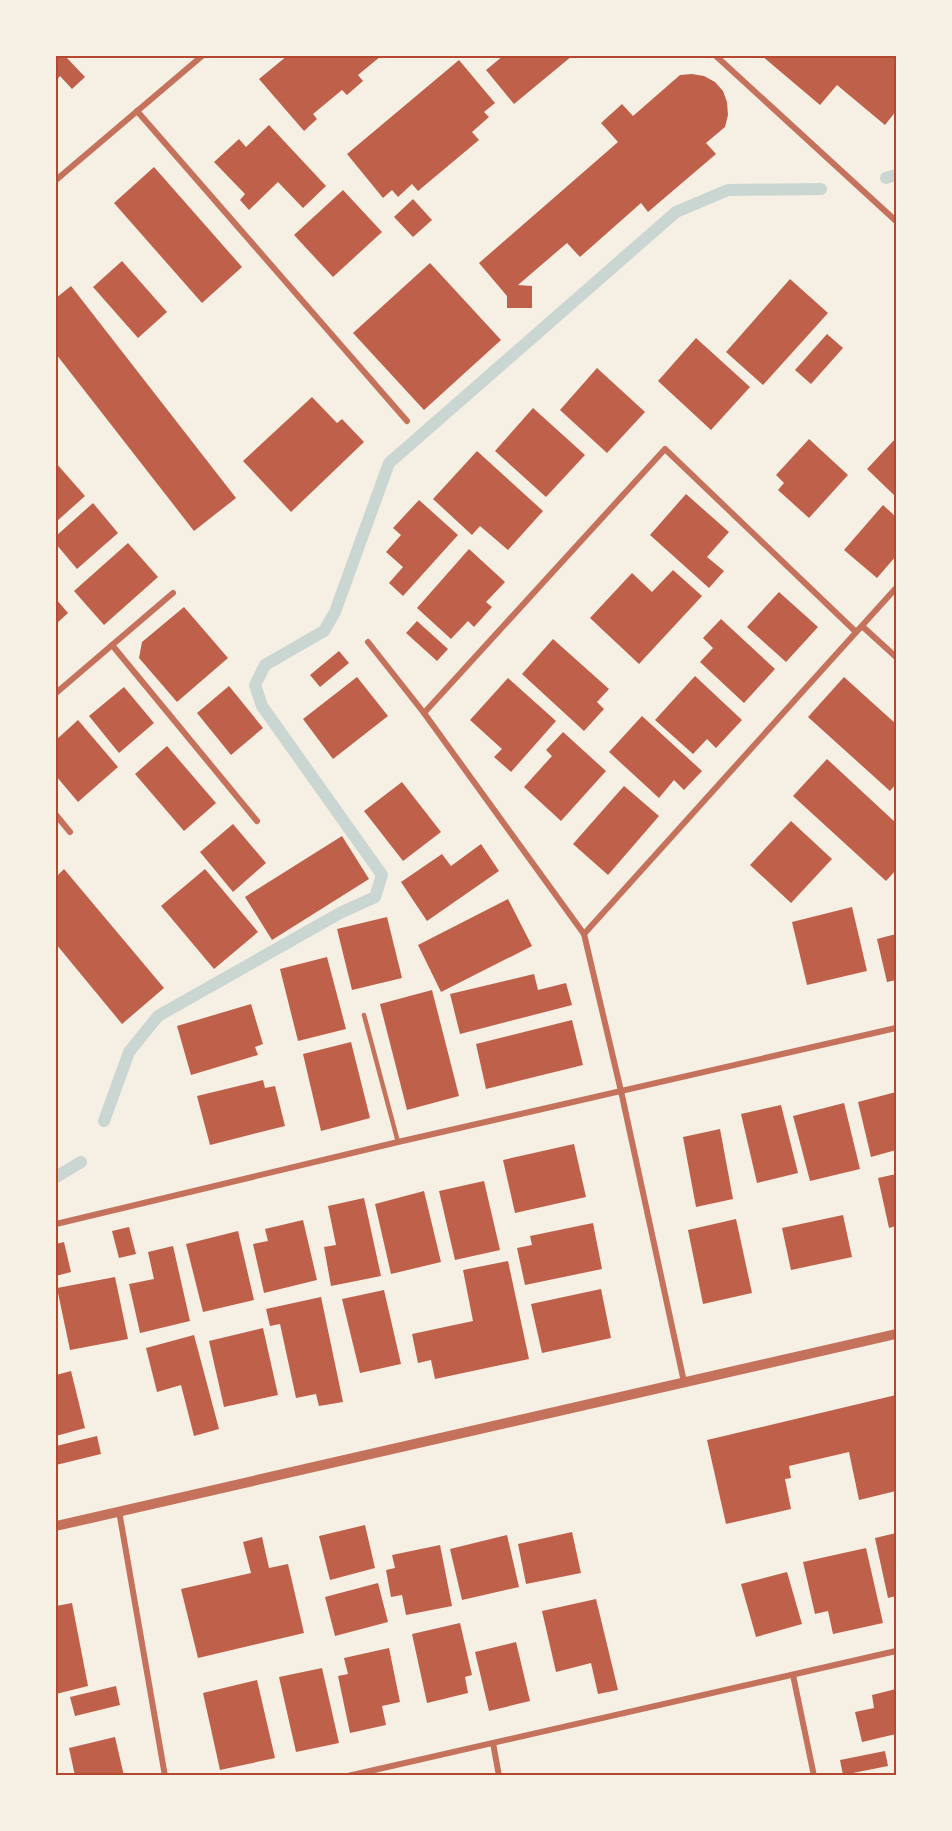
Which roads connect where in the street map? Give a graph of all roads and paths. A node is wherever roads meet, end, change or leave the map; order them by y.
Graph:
1 (202, 56) edge
2 (716, 56) edge
3 (137, 111) junction
4 (56, 180) edge
5 (897, 221) edge
6 (407, 421) dead end
7 (897, 588) edge
8 (173, 593) dead end
9 (862, 626) junction
10 (856, 632) junction
11 (368, 642) dead end
12 (112, 645) junction
13 (897, 657) edge
14 (56, 693) edge
15 (424, 713) junction
16 (56, 815) edge
17 (257, 821) dead end
18 (70, 832) dead end
19 (584, 934) junction
20 (364, 1015) dead end
21 (897, 1028) edge
22 (621, 1091) junction
23 (398, 1142) junction
24 (56, 1224) edge
25 (897, 1334) edge
26 (684, 1382) junction
27 (119, 1511) junction
28 (56, 1526) edge
29 (897, 1651) edge
30 (792, 1675) junction
31 (493, 1743) junction
32 (165, 1776) edge
33 (348, 1776) edge
34 (499, 1776) edge
35 (814, 1776) edge

1 - 3 street
2 - 5 street
3 - 4 street
3 - 6 street
7 - 9 street
8 - 12 street
9 - 10 street
9 - 13 street
10 - 15 street
10 - 19 street
11 - 15 street
12 - 14 street
12 - 17 street
15 - 19 street
16 - 18 street
19 - 22 street
20 - 23 lane
21 - 22 street
22 - 23 street
22 - 26 street
23 - 24 street
25 - 26 street
26 - 27 street
27 - 28 street
27 - 32 street
29 - 30 street
30 - 31 street
30 - 35 street
31 - 33 street
31 - 34 street

